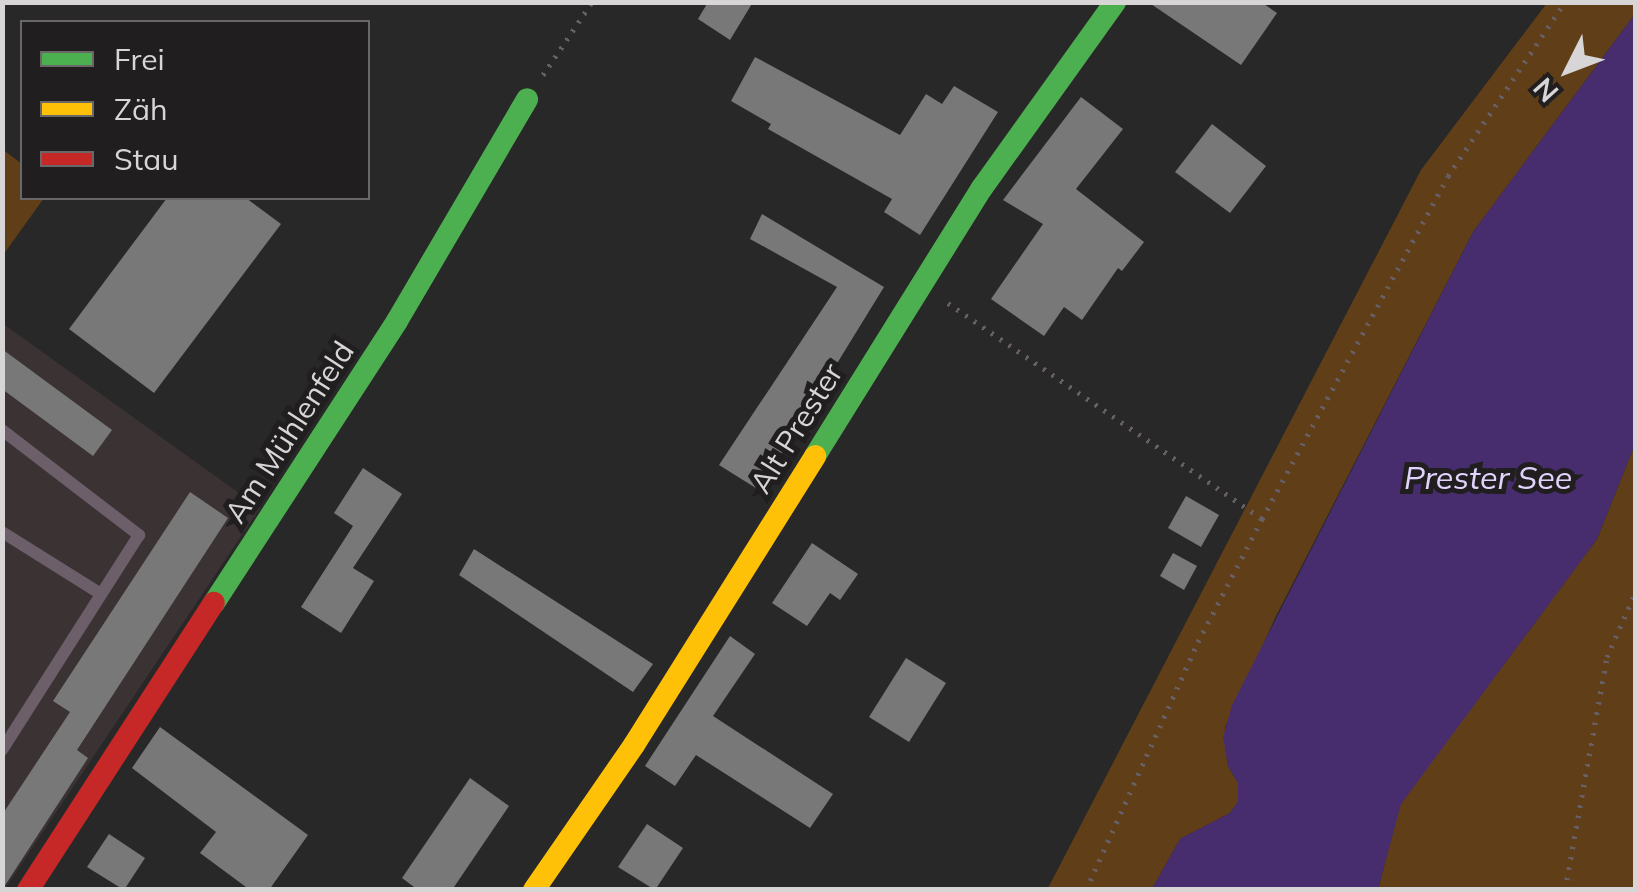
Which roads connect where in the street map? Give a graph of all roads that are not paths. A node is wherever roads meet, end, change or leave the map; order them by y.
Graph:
1 (1115, 2) edge
2 (526, 99) road end
3 (2, 430) edge
4 (2, 532) edge
5 (102, 594) junction
6 (2, 750) edge
7 (28, 890) edge
8 (534, 890) edge

1 - 8 main road, Alt Prester
2 - 7 main road, Am Mühlenfeld
3 - 5 lane
4 - 5 lane
5 - 6 lane

